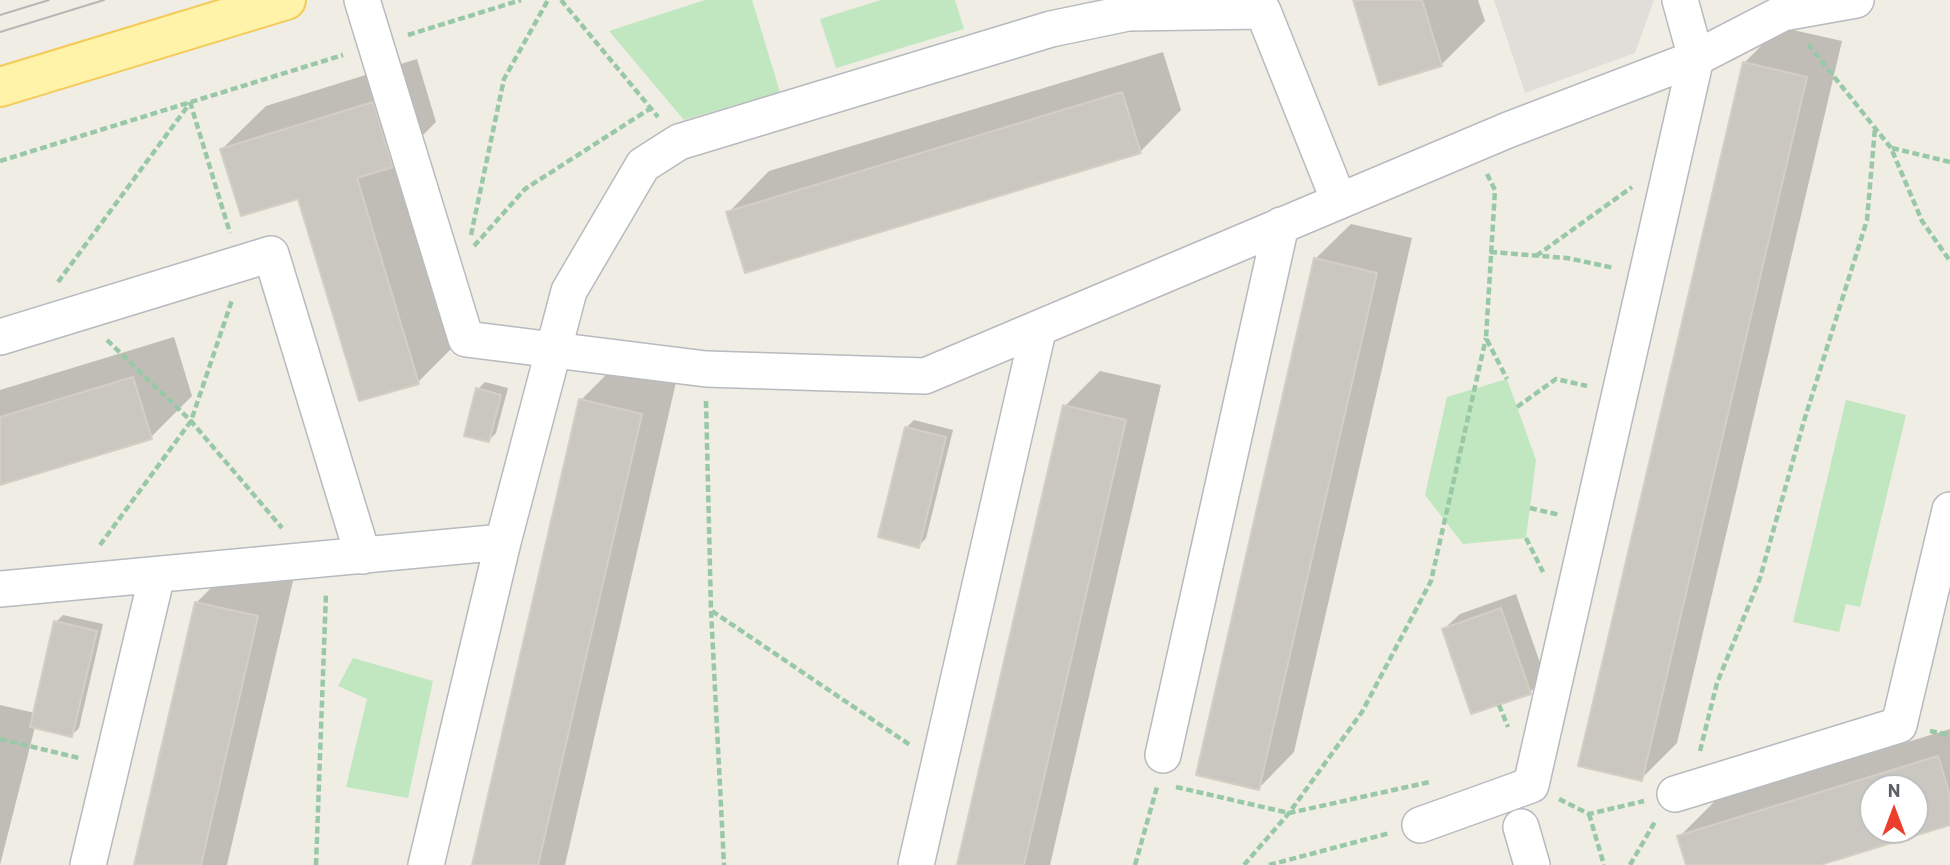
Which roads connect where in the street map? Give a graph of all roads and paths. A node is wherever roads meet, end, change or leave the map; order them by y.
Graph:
1 (286, 0) edge
2 (362, 0) edge
3 (521, 0) edge
4 (548, 0) edge
5 (561, 0) edge
6 (1680, 0) edge
7 (1856, 0) edge
8 (1783, 13) junction
9 (376, 45) junction
10 (1696, 58) junction
11 (0, 87) edge
12 (190, 102) junction
13 (651, 108) junction
14 (1875, 128) junction
15 (678, 142) junction
16 (1472, 145) junction
17 (1891, 148) junction
18 (1674, 157) junction
19 (0, 162) edge
20 (1950, 162) edge
21 (1339, 201) junction
22 (1281, 225) junction
23 (1490, 252) junction
24 (1536, 256) junction
25 (1950, 261) edge
26 (239, 264) junction
27 (1647, 275) junction
28 (54, 287) dead end
29 (78, 313) junction
30 (1038, 331) junction
31 (0, 337) edge
32 (1486, 338) junction
33 (551, 351) junction
34 (706, 369) junction
35 (1507, 379) dead end
36 (1620, 393) junction
37 (1517, 407) dead end
38 (191, 421) junction
39 (1950, 510) edge
40 (503, 542) junction
41 (363, 556) junction
42 (318, 561) junction
43 (157, 575) junction
44 (72, 582) junction
45 (0, 589) edge
46 (711, 610) junction
47 (0, 739) edge
48 (939, 764) junction
49 (111, 766) junction
50 (1161, 769) junction
51 (1431, 782) dead end
52 (1682, 791) junction
53 (1289, 813) junction
54 (1420, 825) joint
55 (1521, 827) dead end
56 (88, 865) edge
57 (316, 865) edge
58 (426, 865) edge
59 (723, 865) edge
60 (916, 865) edge
61 (1135, 865) edge
62 (1244, 865) edge
63 (1269, 865) edge
64 (1532, 865) edge
65 (1604, 865) edge
66 (1630, 865) edge

1 - 11 main road
2 - 9 lane
3 - 9 path
4 - 13 path
5 - 13 path
6 - 10 lane
7 - 8 lane
8 - 10 lane
8 - 14 path
9 - 12 path
9 - 33 lane
10 - 16 lane
10 - 18 lane
12 - 19 path
12 - 26 path
12 - 28 path
13 - 15 path
14 - 17 path
14 - 52 path
15 - 21 lane
15 - 33 lane
16 - 21 lane
16 - 23 path
17 - 20 path
17 - 25 path
18 - 24 path
18 - 27 lane
21 - 22 lane
22 - 30 lane
22 - 50 lane
23 - 24 path
23 - 32 path
24 - 27 path
26 - 29 lane
26 - 38 path
26 - 41 lane
27 - 36 lane
29 - 31 lane
29 - 38 path
30 - 34 lane
30 - 48 lane
32 - 35 path
32 - 53 path
33 - 34 lane
33 - 40 lane
34 - 46 path
36 - 37 path
36 - 54 lane
38 - 42 path
38 - 44 path
39 - 52 lane
40 - 41 lane
40 - 58 lane
41 - 42 lane
42 - 43 lane
42 - 57 path
43 - 44 lane
43 - 49 lane
44 - 45 lane
46 - 48 path
46 - 59 path
47 - 49 path
48 - 60 lane
49 - 56 lane
50 - 53 path
50 - 61 path
51 - 53 path
52 - 65 path
52 - 66 path
53 - 62 path
54 - 63 path
55 - 64 lane

